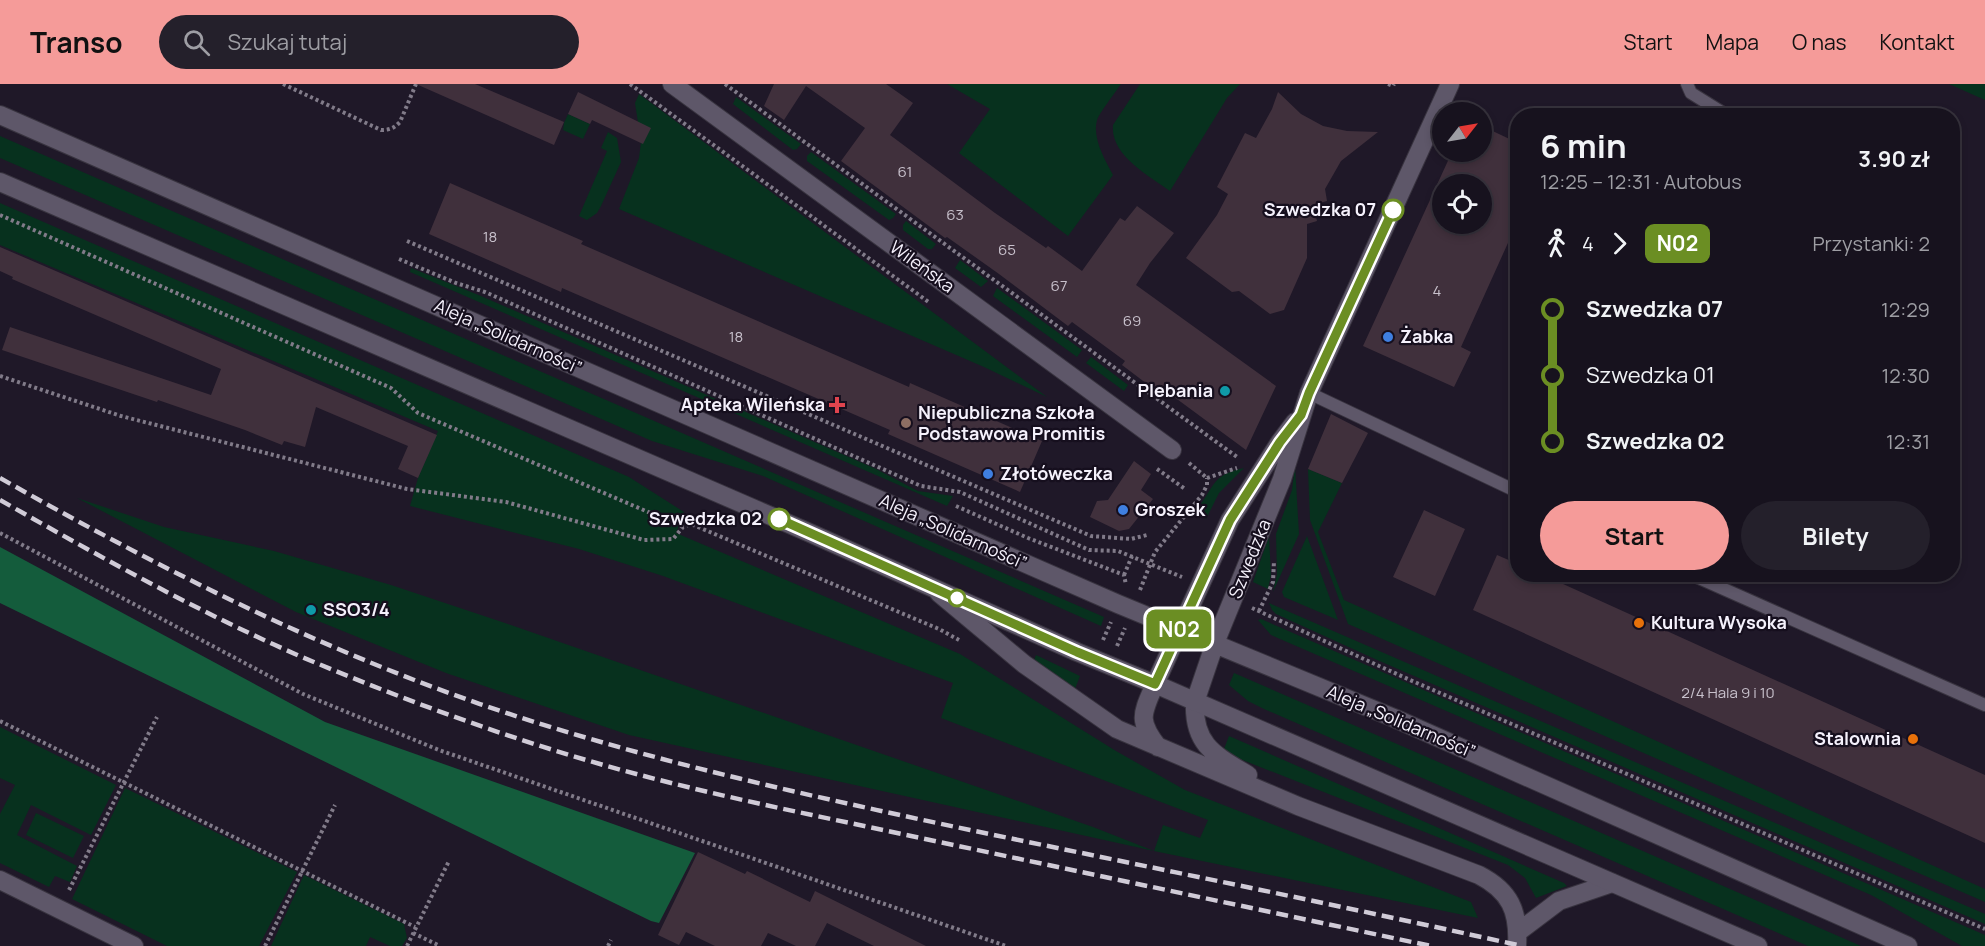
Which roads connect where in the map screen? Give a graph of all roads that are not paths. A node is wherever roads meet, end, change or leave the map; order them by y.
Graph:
1 (672, 84) edge
2 (1450, 84) edge
3 (1687, 84) edge
4 (1715, 108) edge
5 (0, 115) edge
6 (0, 182) edge
7 (1309, 393) junction
8 (1301, 415) junction
9 (1172, 450) dead end
10 (1510, 488) edge
11 (1708, 582) edge
12 (931, 586) junction
13 (1180, 629) junction
14 (1215, 644) junction
15 (1155, 684) junction
16 (1195, 702) junction
17 (1985, 705) edge
18 (1158, 747) junction
19 (1298, 806) junction
20 (0, 880) edge
21 (1612, 883) junction
22 (1518, 939) edge
23 (134, 946) edge
24 (1758, 946) edge
25 (1908, 946) edge

1 - 9 main road, Wileńska
2 - 7 main road, Szwedzka
3 - 4 lane
5 - 13 main road, Aleja „Solidarności”
6 - 12 main road
7 - 8 main road, Szwedzka
7 - 10 lane
8 - 13 main road, Szwedzka
8 - 14 main road, Szwedzka
11 - 17 lane
12 - 15 main road
12 - 18 main road
13 - 14 main road, Aleja „Solidarności”
13 - 15 main road, Szwedzka
14 - 16 main road, Szwedzka
14 - 25 main road, Aleja „Solidarności”
15 - 16 main road
15 - 18 main road, Szwedzka
16 - 19 main road
16 - 21 main road
18 - 19 main road
19 - 22 main road
20 - 23 main road
21 - 22 main road
21 - 24 main road

